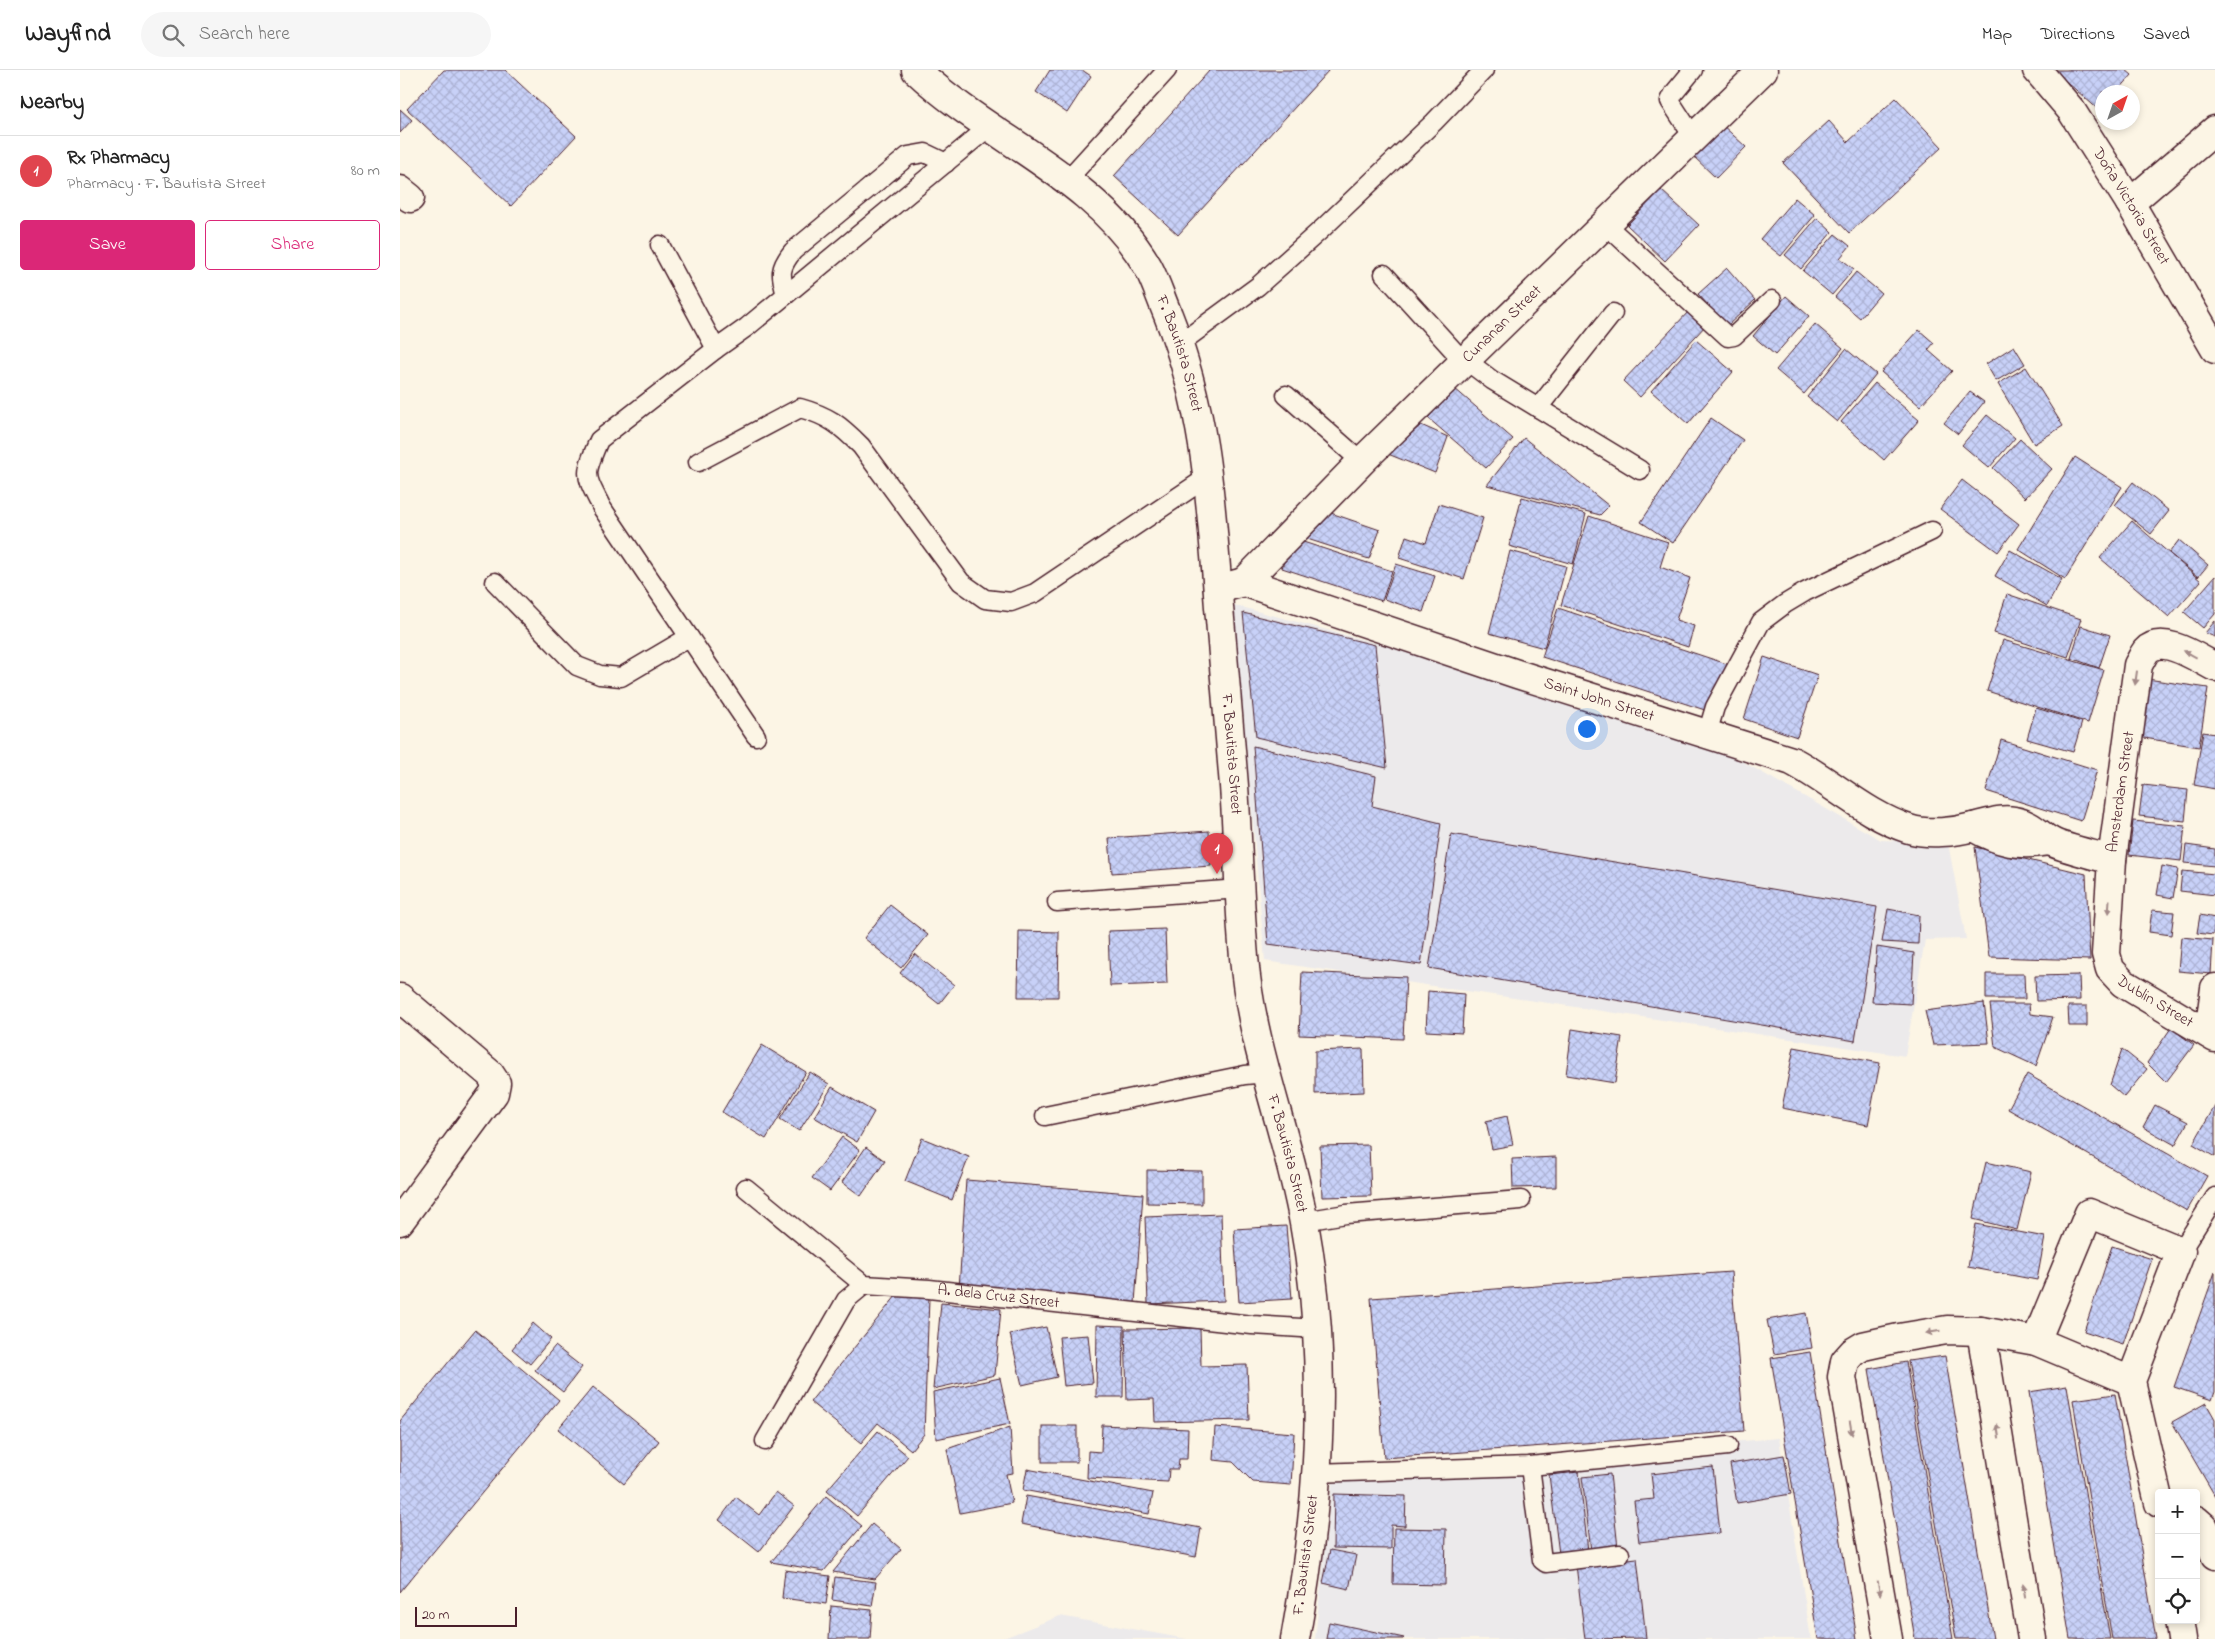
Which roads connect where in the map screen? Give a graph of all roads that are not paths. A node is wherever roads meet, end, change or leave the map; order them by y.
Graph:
1 (916, 70) edge
2 (1168, 70) edge
3 (1484, 70) edge
4 (1693, 70) edge
5 (1764, 70) edge
6 (2037, 70) edge
7 (989, 127) junction
8 (2215, 130) edge
9 (1694, 138) junction
10 (946, 163) junction
11 (1067, 180) junction
12 (2130, 204) junction
13 (1606, 224) junction
14 (660, 245) dead end
15 (1384, 274) dead end
16 (786, 295) junction
17 (1772, 300) dead end
18 (1613, 314) dead end
19 (1179, 344) junction
20 (716, 349) junction
21 (2215, 349) edge
22 (1465, 361) junction
23 (1286, 395) dead end
24 (1538, 408) junction
25 (1365, 458) junction
26 (698, 462) dead end
27 (1640, 470) dead end
28 (1209, 476) junction
29 (1932, 531) dead end
30 (495, 582) dead end
31 (1244, 582) junction
32 (1218, 589) junction
33 (690, 637) junction
34 (2215, 667) edge
35 (1707, 734) junction
36 (756, 736) dead end
37 (2112, 860) junction
38 (1240, 890) junction
39 (1057, 902) dead end
40 (2106, 954) joint
41 (2215, 988) edge
42 (400, 998) edge
43 (2212, 1036) edge
44 (1266, 1073) junction
45 (1045, 1116) dead end
46 (746, 1188) dead end
47 (2215, 1197) edge
48 (1521, 1200) dead end
49 (400, 1221) edge
50 (1304, 1221) junction
51 (2181, 1251) junction
52 (864, 1286) junction
53 (1318, 1329) junction
54 (1981, 1331) junction
55 (2036, 1340) junction
56 (2131, 1381) junction
57 (765, 1441) dead end
58 (1728, 1446) dead end
59 (1530, 1466) junction
60 (1315, 1473) junction
61 (2160, 1489) edge
62 (2200, 1524) edge
63 (1620, 1554) dead end
64 (2215, 1555) edge
65 (2179, 1624) edge
66 (1295, 1639) edge
67 (1888, 1639) edge
68 (2032, 1639) edge
69 (2182, 1639) edge

1 - 7 street, F. Bautista Street
2 - 11 lane
3 - 19 lane
4 - 9 lane
5 - 9 street, Cunanan Street
6 - 12 street, Doña Victoria Street
7 - 10 lane
7 - 11 street, F. Bautista Street
8 - 12 street
9 - 13 street, Cunanan Street
10 - 16 lane
10 - 16 lane
11 - 19 street, F. Bautista Street
12 - 21 street, Doña Victoria Street
13 - 17 lane
13 - 22 street, Cunanan Street
14 - 20 lane
15 - 22 lane
16 - 20 lane
18 - 24 lane
19 - 28 street, F. Bautista Street
20 - 33 lane
22 - 24 lane
22 - 25 street, Cunanan Street
23 - 25 lane
24 - 27 lane
25 - 31 street, Cunanan Street
26 - 28 lane
28 - 32 street, F. Bautista Street
29 - 35 lane
30 - 33 lane
31 - 32 street
31 - 35 street, Saint John Street
32 - 38 street, F. Bautista Street
33 - 36 lane
34 -> 37 street, Amsterdam Street
35 - 37 street, Saint John Street
37 -> 40 street, Amsterdam Street
38 - 39 lane
38 - 44 street, F. Bautista Street
40 - 43 street, Dublin Street
41 - 43 street
42 - 49 street
44 - 45 lane
44 - 50 street, F. Bautista Street
46 - 52 lane
47 - 51 lane
48 - 50 lane
50 - 53 street, F. Bautista Street
51 - 55 street
51 - 56 street
52 - 53 lane, A. dela Cruz Street
52 - 57 lane
53 - 60 street, F. Bautista Street
54 - 55 street
54 -> 67 street
68 -> 54 street
55 - 56 street
56 - 61 street
58 - 59 lane
59 - 60 lane
59 - 63 lane
60 - 66 street, F. Bautista Street
62 - 64 street
65 - 69 street

